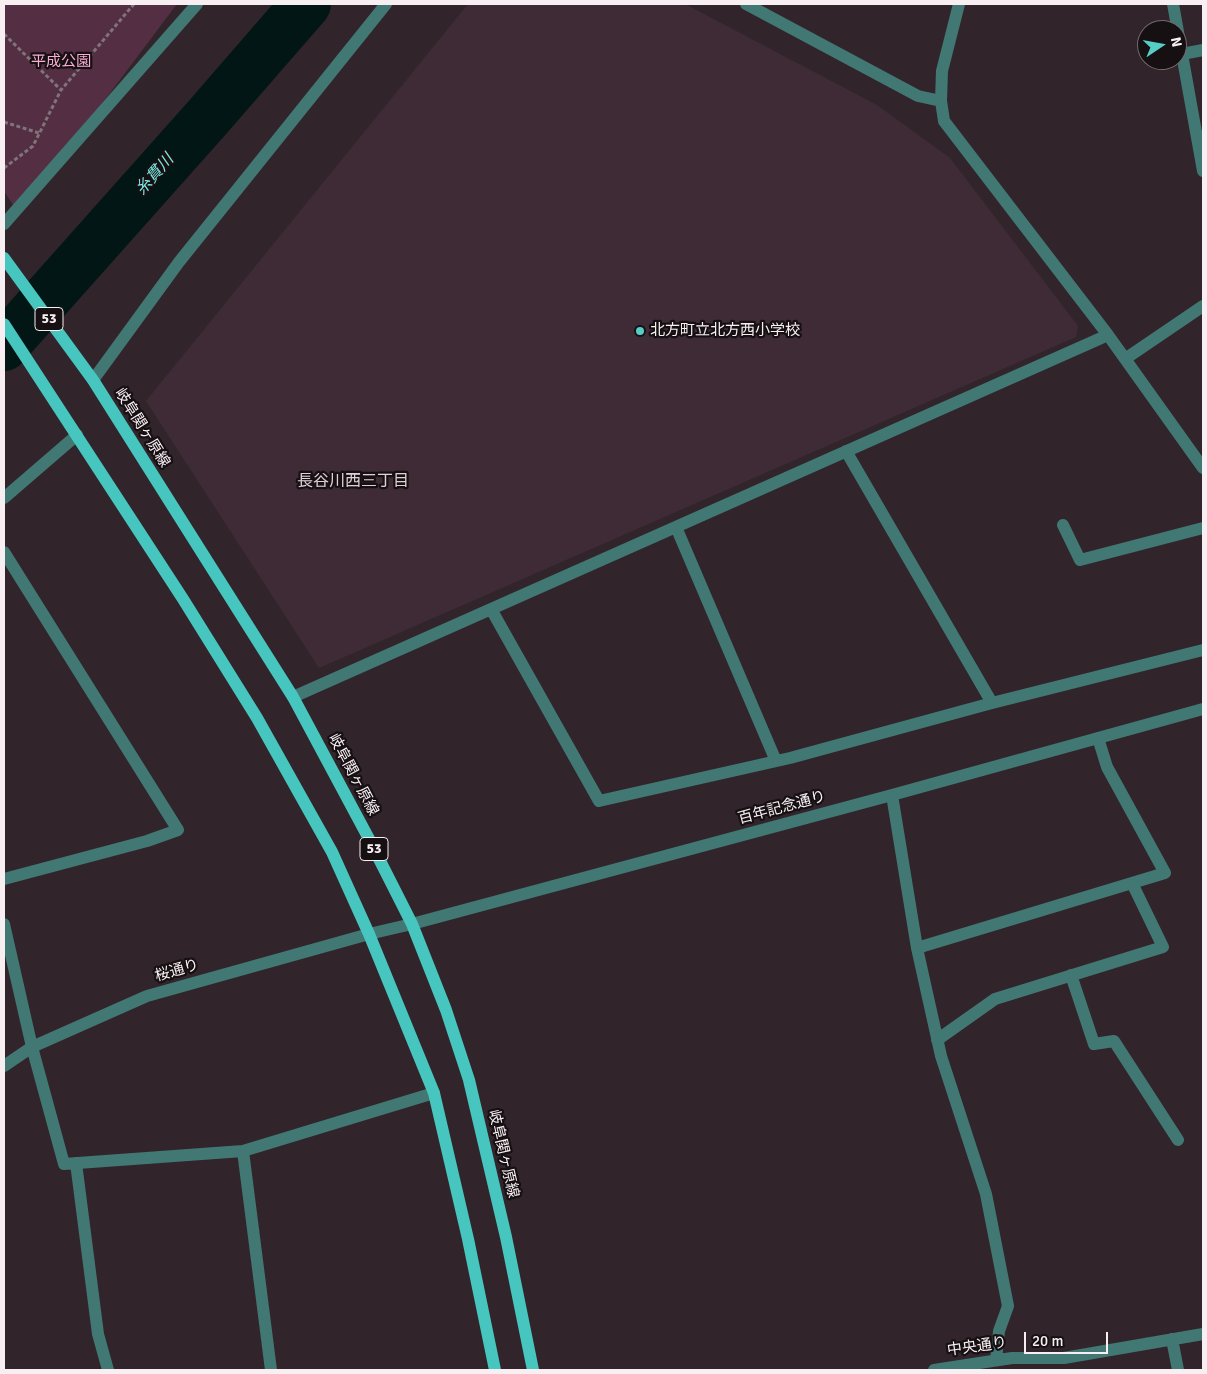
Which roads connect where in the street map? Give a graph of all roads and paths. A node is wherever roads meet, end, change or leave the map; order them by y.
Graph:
1 (134, 4) edge
2 (197, 4) edge
3 (386, 4) edge
4 (746, 4) edge
5 (959, 4) edge
6 (1173, 4) edge
7 (1176, 20) edge
8 (4, 34) edge
9 (1203, 50) edge
10 (1187, 53) edge
11 (1185, 70) edge
12 (61, 90) junction
13 (941, 101) junction
14 (4, 122) edge
15 (39, 133) junction
16 (4, 168) edge
17 (1203, 171) edge
18 (4, 224) edge
19 (4, 258) edge
20 (1203, 306) edge
21 (4, 324) edge
22 (1108, 335) junction
23 (1125, 359) junction
24 (93, 380) junction
25 (77, 436) junction
26 (846, 451) junction
27 (1203, 468) edge
28 (4, 498) edge
29 (1063, 525) dead end
30 (676, 527) junction
31 (1203, 528) edge
32 (4, 552) edge
33 (491, 609) junction
34 (1203, 650) edge
35 (293, 697) junction
36 (992, 703) junction
37 (1203, 710) edge
38 (1098, 738) junction
39 (776, 761) junction
40 (892, 795) junction
41 (4, 879) edge
42 (1132, 883) junction
43 (4, 924) edge
44 (412, 924) junction
45 (369, 934) junction
46 (917, 948) junction
47 (1071, 975) junction
48 (937, 1040) junction
49 (32, 1047) junction
50 (4, 1066) edge
51 (434, 1093) junction
52 (1178, 1140) dead end
53 (243, 1151) junction
54 (76, 1163) junction
55 (1203, 1334) edge
56 (1172, 1339) junction
57 (996, 1360) junction
58 (1013, 1364) edge
59 (108, 1370) edge
60 (271, 1370) edge
61 (495, 1370) edge
62 (533, 1370) edge
63 (934, 1370) edge
64 (1178, 1370) edge

1 - 12 path
2 - 18 street
3 - 24 street
4 - 13 street
5 - 13 street
6 - 7 street
8 - 12 path
9 - 10 street
11 - 17 street
12 - 15 path
13 - 22 street
14 - 15 path
15 - 16 path
19 - 24 main road, 岐阜関ヶ原線 / 53
20 - 23 street
21 - 25 main road
22 - 23 street
22 - 26 street
23 - 27 street
24 - 35 main road, 岐阜関ヶ原線 / 53
25 - 28 street
25 - 45 main road
26 - 30 street
26 - 36 street
29 - 31 street
30 - 33 street
30 - 39 street
32 - 41 street
33 - 35 street
33 - 39 street
34 - 36 street
35 - 44 main road, 岐阜関ヶ原線 / 53
36 - 39 street
37 - 38 street, 百年記念通り
38 - 40 street, 百年記念通り
38 - 42 street
40 - 44 street, 百年記念通り
40 - 46 street
42 - 46 street
42 - 47 street
43 - 49 street
44 - 45 street, 百年記念通り
44 - 62 main road, 岐阜関ヶ原線 / 53
45 - 49 street, 桜通り
45 - 51 main road
46 - 48 street
47 - 48 street
47 - 52 street
48 - 57 street
49 - 50 street, 桜通り
49 - 54 street
51 - 53 street
51 - 61 main road
53 - 54 street
53 - 60 street
54 - 59 street
55 - 56 street, 中央通り
56 - 58 street, 中央通り
56 - 64 street
57 - 58 street, 中央通り
57 - 63 street, 中央通り

